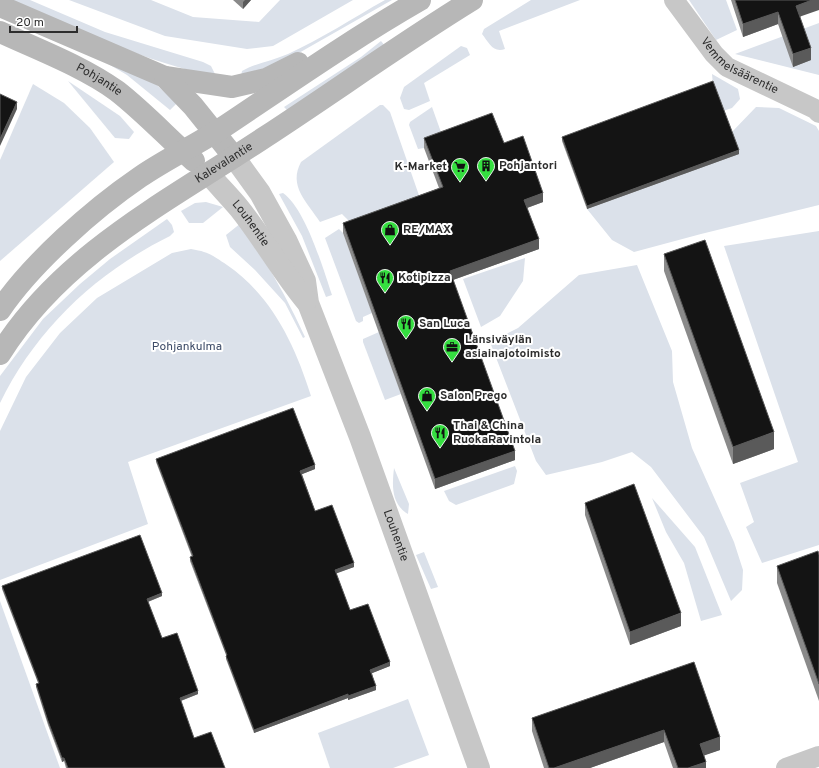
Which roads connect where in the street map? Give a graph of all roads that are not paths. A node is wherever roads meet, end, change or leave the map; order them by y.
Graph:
1 (420, 0) edge
2 (674, 0) edge
3 (460, 3) edge
4 (0, 6) edge
5 (0, 32) edge
6 (332, 54) junction
7 (165, 77) junction
8 (819, 114) edge
9 (214, 133) junction
10 (183, 151) junction
11 (234, 158) junction
12 (208, 173) junction
13 (308, 304) junction
14 (0, 310) edge
15 (0, 354) edge
16 (819, 756) edge
17 (479, 768) edge
18 (786, 768) edge

1 - 6 main road
2 - 8 street, Vemmelsäärentie
3 - 11 main road, Kalevalantie
4 - 7 main road
5 - 10 main road, Pohjantie
6 - 7 main road
6 - 9 main road
7 - 9 main road
9 - 10 main road
9 - 11 main road
10 - 12 main road, Louhentie
10 - 14 main road
11 - 12 main road, Kalevalantie
11 - 13 street, Louhentie
12 - 13 street, Louhentie
12 - 15 main road, Kalevalantie
13 - 17 street, Louhentie
16 - 18 street

